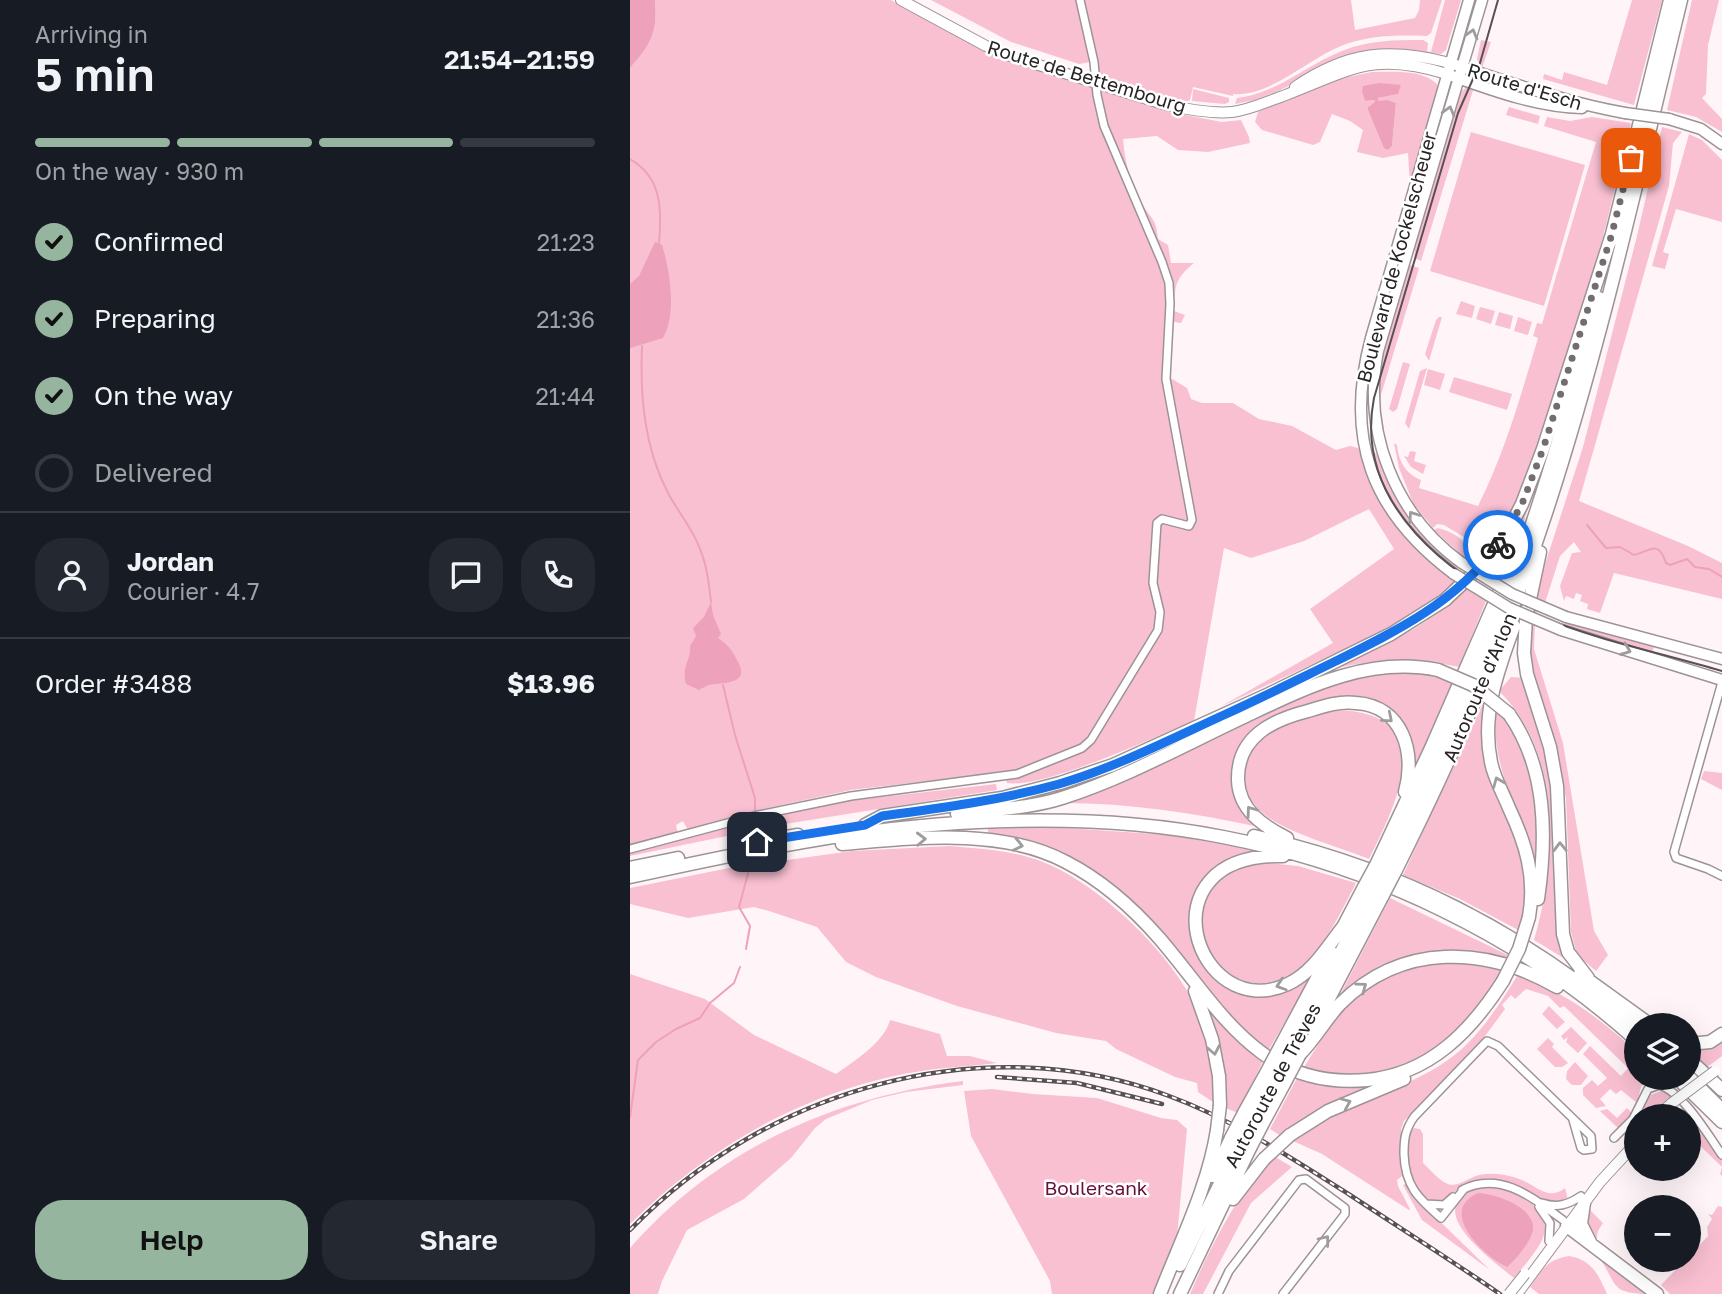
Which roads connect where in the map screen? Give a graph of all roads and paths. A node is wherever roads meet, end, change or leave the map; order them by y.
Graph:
1 (901, 0) edge
2 (1080, 0) edge
3 (1469, 0) edge
4 (1482, 0) edge
5 (1670, 0) edge
6 (1681, 0) edge
7 (1449, 69) junction
8 (1460, 73) junction
9 (1097, 83) junction
10 (1722, 144) edge
11 (1611, 237) junction
12 (1574, 388) junction
13 (1573, 425) junction
14 (1539, 552) junction
15 (1722, 659) edge
16 (1722, 681) edge
17 (936, 817) junction
18 (865, 825) junction
19 (1392, 832) junction
20 (785, 846) junction
21 (630, 849) edge
22 (1304, 852) junction
23 (630, 868) edge
24 (1386, 872) junction
25 (1722, 876) edge
26 (630, 877) edge
27 (1373, 891) junction
28 (1532, 919) junction
29 (1346, 923) junction
30 (1516, 939) junction
31 (1588, 978) junction
32 (1193, 981) junction
33 (1506, 982) junction
34 (1603, 1011) junction
35 (1635, 1013) edge
36 (1624, 1018) edge
37 (1624, 1029) edge
38 (1722, 1034) edge
39 (1701, 1043) edge
40 (1289, 1051) junction
41 (1701, 1070) edge
42 (1719, 1070) edge
43 (1273, 1082) junction
44 (1701, 1089) edge
45 (1689, 1090) edge
46 (1722, 1090) edge
47 (1675, 1104) edge
48 (1722, 1110) edge
49 (1254, 1118) junction
50 (1573, 1120) dead end
51 (1722, 1122) edge
52 (1614, 1138) dead end
53 (1240, 1143) junction
54 (1624, 1146) edge
55 (1722, 1155) edge
56 (1624, 1156) edge
57 (1464, 1188) junction
58 (1531, 1199) junction
59 (1582, 1200) junction
60 (1425, 1203) junction
61 (1565, 1223) junction
62 (1184, 1236) junction
63 (1549, 1241) junction
64 (1590, 1242) junction
65 (1197, 1256) junction
66 (1528, 1275) junction
67 (1160, 1294) edge
68 (1167, 1294) edge
69 (1180, 1294) edge
70 (1218, 1294) edge
71 (1283, 1294) edge
72 (1509, 1294) edge
73 (1517, 1294) edge
74 (1657, 1294) edge

1 - 9 main road, Route de Bettembourg
2 - 9 street
3 - 7 main road, Boulevard de Kockelscheuer
8 -> 4 main road, Boulevard de Kockelscheuer
5 - 11 highway, Autoroute d'Arlon
6 - 13 highway, Autoroute d'Arlon
7 - 8 main road, Route d'Esch
7 - 9 main road, Route de Bettembourg
7 -> 16 main road, Boulevard de Kockelscheuer, bridge
8 - 10 main road, Route d'Esch, bridge
15 -> 8 main road, Boulevard de Kockelscheuer, bridge
9 - 21 street
11 - 12 highway, Autoroute d'Arlon
11 - 18 highway
12 - 19 highway
12 - 24 highway, Autoroute d'Arlon
13 - 14 highway
13 - 24 highway, Autoroute d'Arlon
28 -> 14 highway
31 -> 14 highway
16 - 25 street
17 - 18 highway
17 - 22 highway
17 - 28 highway, bridge
18 - 23 highway
22 -> 19 highway
19 - 24 highway
20 - 22 highway
20 - 26 highway
20 -> 32 highway
29 -> 22 highway
22 - 30 highway
22 - 34 highway
24 - 27 highway, Autoroute de Trèves, bridge
24 - 27 highway, bridge
27 - 29 highway
27 - 40 highway, Autoroute de Trèves
28 - 33 highway, bridge
29 - 40 highway
30 - 31 highway
30 - 36 highway
31 - 35 highway
32 - 33 highway
32 -> 62 highway, bridge
65 -> 33 highway, bridge
34 - 37 highway
40 -> 34 highway
38 - 39 highway
40 - 43 highway, bridge
40 - 43 highway, Autoroute de Trèves, bridge
41 - 46 highway
42 - 47 main road, bridge
43 - 49 highway
43 - 49 highway, Autoroute de Trèves
44 - 48 highway
45 - 51 highway
49 - 53 highway, bridge
49 - 53 highway, Autoroute de Trèves, bridge
50 - 60 street
52 - 55 street
53 - 62 highway
53 - 65 highway, Autoroute de Trèves
53 - 68 highway, Autoroute de Trèves
54 - 59 main road
56 - 59 main road
57 - 58 street
57 - 60 street
57 - 60 street
58 - 59 street
58 - 61 street
58 - 63 street
59 - 61 main road
59 - 64 highway
61 - 63 main road
61 - 64 highway
61 - 66 main road
62 - 67 highway
63 - 66 main road
64 - 74 highway
65 - 69 highway, Autoroute de Trèves
66 - 72 main road, bridge
66 - 73 main road
71 -> 70 street

